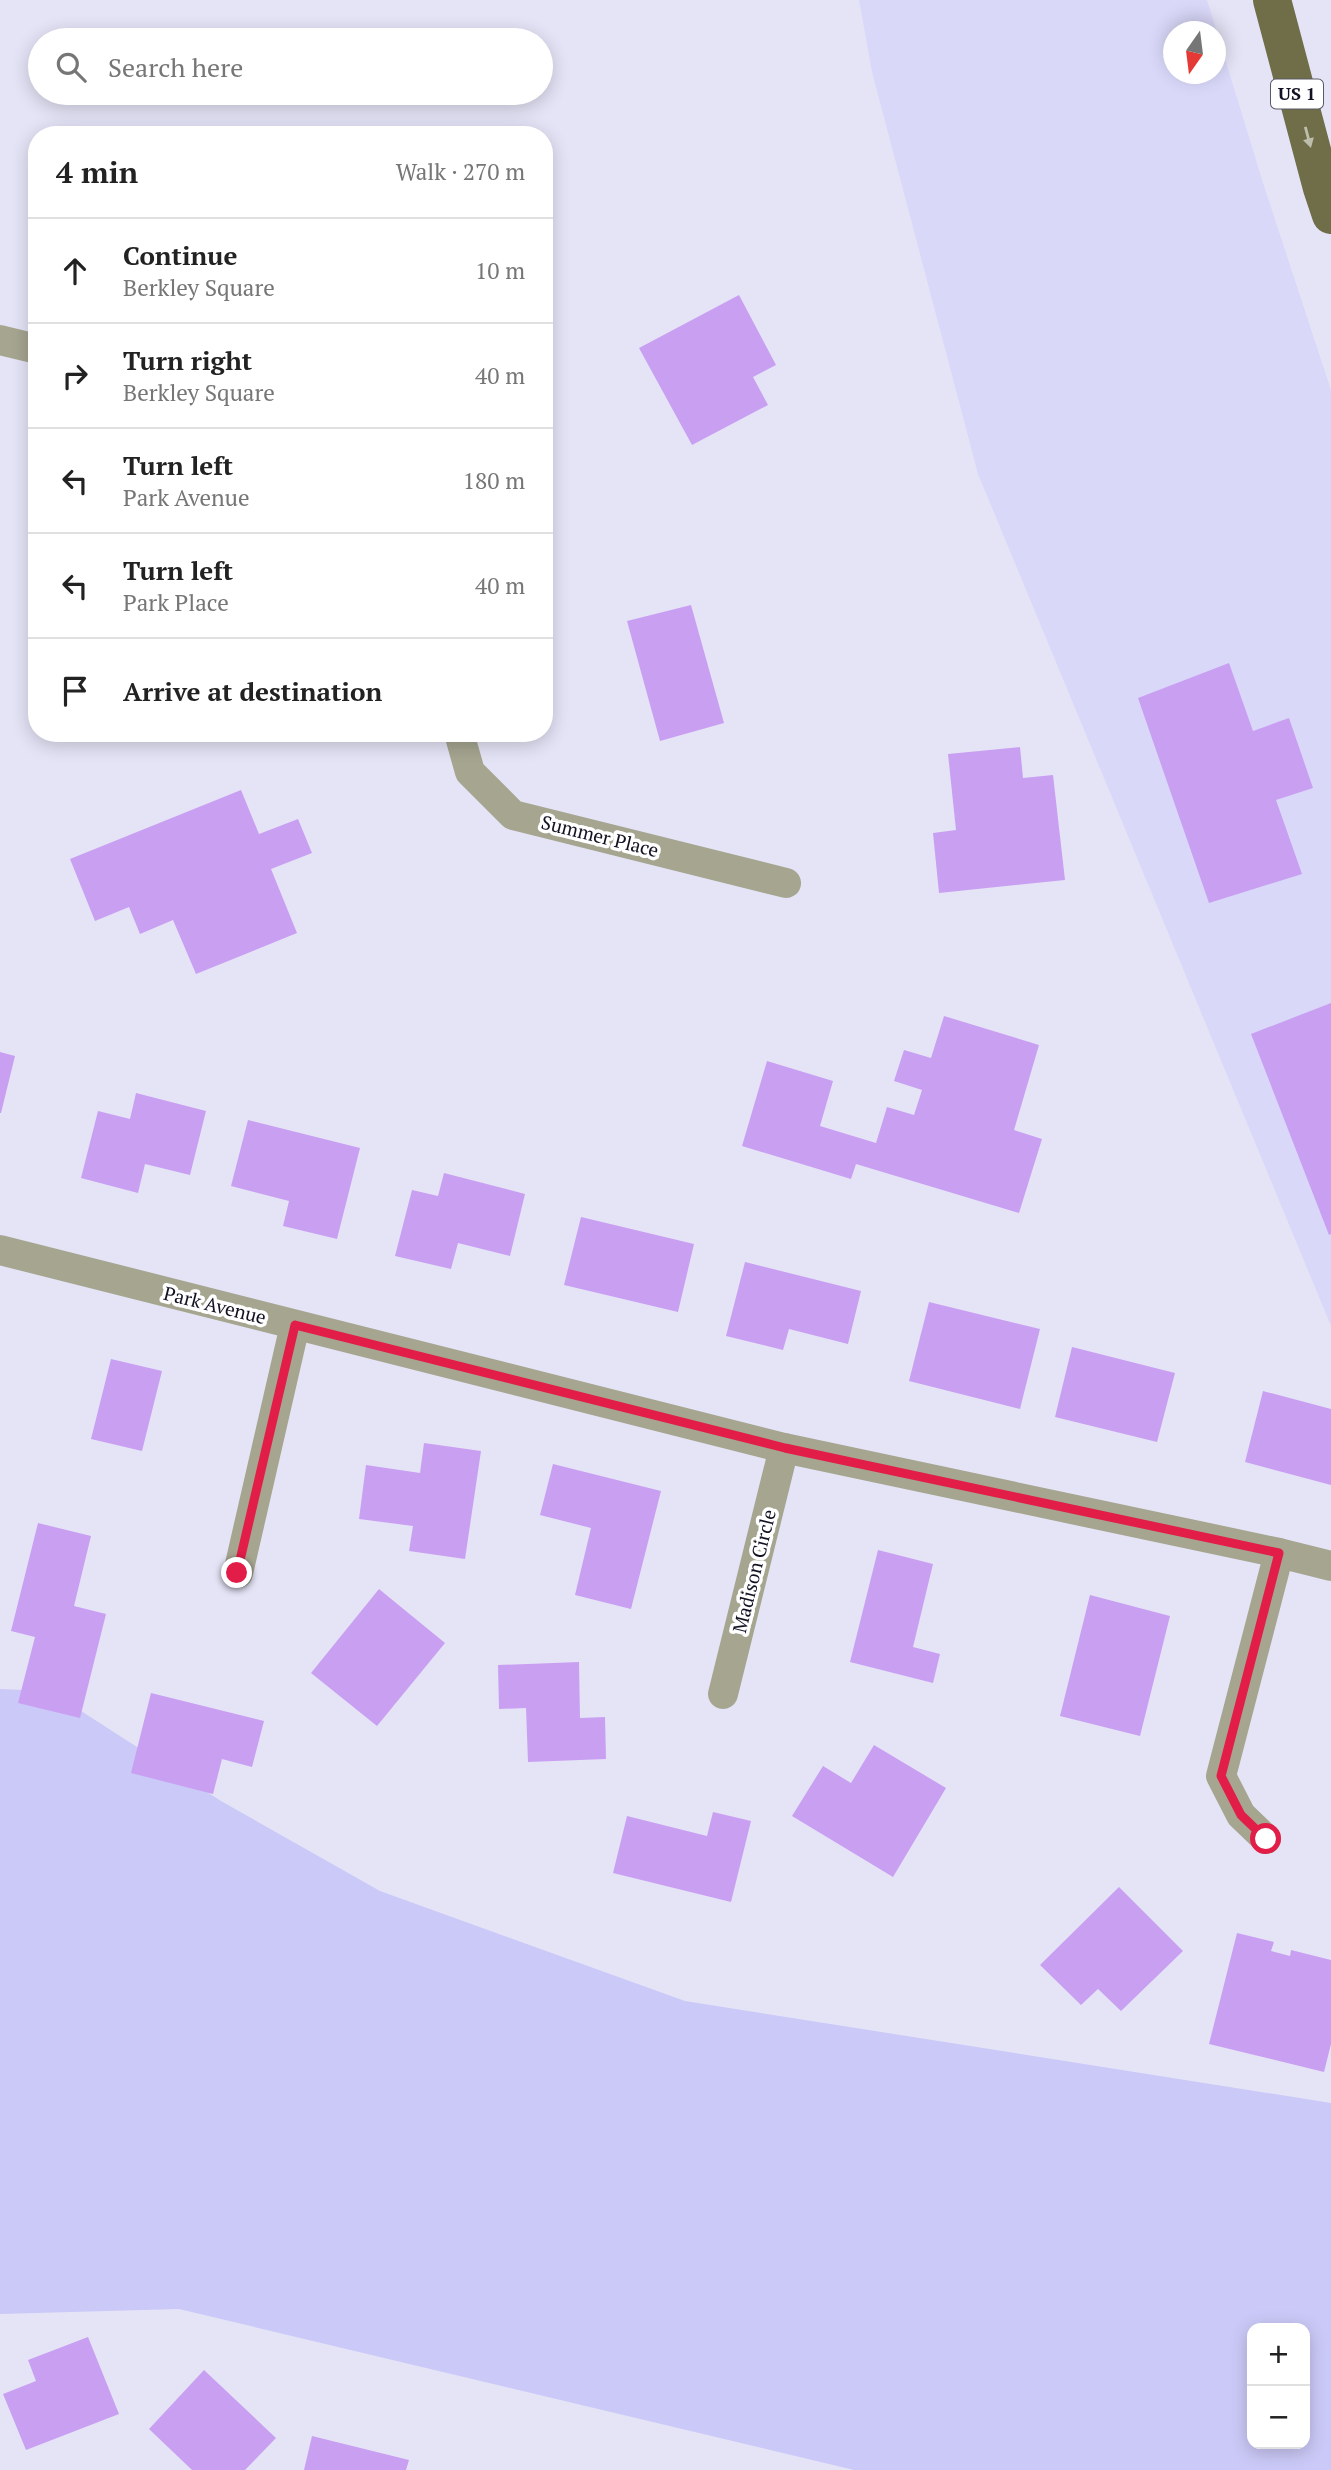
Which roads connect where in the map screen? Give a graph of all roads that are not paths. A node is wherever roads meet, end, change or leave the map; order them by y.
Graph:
1 (1272, 0) edge
2 (1331, 215) edge
3 (0, 340) edge
4 (28, 347) edge
5 (462, 742) edge
6 (786, 883) dead end
7 (0, 1250) edge
8 (295, 1325) junction
9 (785, 1448) junction
10 (1279, 1553) junction
11 (1331, 1566) edge
12 (237, 1573) dead end
13 (723, 1694) dead end
14 (1266, 1839) dead end

1 -> 2 main road, US 1
3 - 4 street
5 - 6 street, Summer Place
7 - 8 street, Park Avenue
8 - 9 street, Park Avenue
8 - 12 street
9 - 10 street, Park Avenue
9 - 13 street, Madison Circle
10 - 11 street, Park Avenue
10 - 14 street

